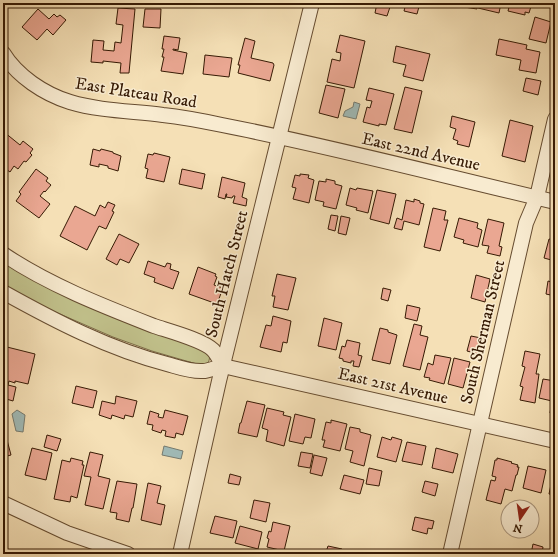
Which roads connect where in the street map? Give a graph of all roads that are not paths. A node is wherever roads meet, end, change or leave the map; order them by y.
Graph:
1 (312, 3) edge
2 (3, 53) edge
3 (555, 119) edge
4 (280, 137) junction
5 (537, 198) junction
6 (555, 202) edge
7 (3, 254) edge
8 (3, 292) edge
9 (223, 366) junction
10 (480, 424) junction
11 (555, 441) edge
12 (3, 503) edge
13 (128, 554) edge
14 (180, 554) edge
15 (450, 554) edge

1 - 4 street, South Hatch Street
2 - 4 street, East Plateau Road
3 - 5 street, South Sherman Street
4 - 5 street, East 22nd Avenue
4 - 9 street, South Hatch Street
5 - 6 street, East 22nd Avenue
5 - 10 street, South Sherman Street
7 - 9 street
8 - 9 street
9 - 10 street, East 21st Avenue
9 - 14 street, South Hatch Street
10 - 11 street, East 21st Avenue
10 - 15 street, South Sherman Street
12 - 13 street

